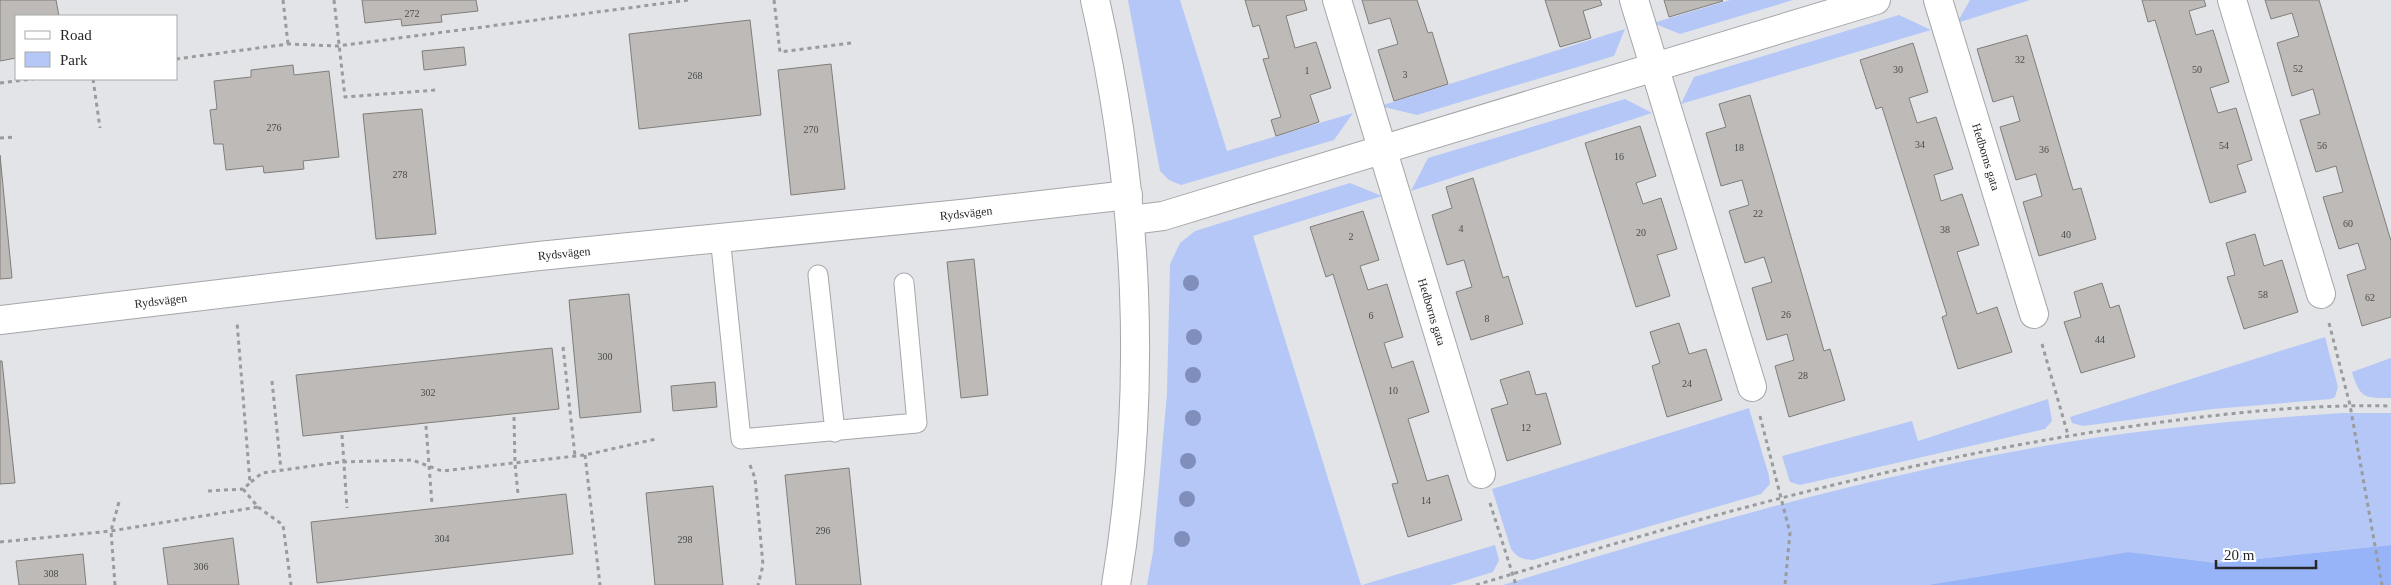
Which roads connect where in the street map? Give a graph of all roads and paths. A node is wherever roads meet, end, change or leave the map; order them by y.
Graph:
1 (283, 0) edge
2 (334, 0) edge
3 (689, 0) edge
4 (774, 0) edge
5 (1095, 0) edge
6 (1337, 0) edge
7 (1634, 0) edge
8 (1876, 0) edge
9 (1938, 0) edge
10 (2232, 0) edge
11 (851, 43) dead end
12 (288, 44) junction
13 (338, 46) junction
14 (178, 59) edge
15 (1653, 66) junction
16 (25, 80) edge
17 (93, 80) edge
18 (0, 83) edge
19 (436, 90) dead end
20 (100, 128) dead end
21 (16, 136) dead end
22 (0, 138) edge
23 (1382, 150) junction
24 (1129, 207) junction
25 (720, 236) junction
26 (818, 275) dead end
27 (904, 283) dead end
28 (235, 291) junction
29 (2321, 294) joint
30 (2034, 314) joint
31 (0, 320) edge
32 (563, 347) dead end
33 (272, 381) dead end
34 (1752, 387) joint
35 (2350, 405) junction
36 (2391, 406) edge
37 (514, 417) dead end
38 (426, 426) dead end
39 (835, 432) junction
40 (2068, 434) junction
41 (342, 435) dead end
42 (656, 439) dead end
43 (741, 439) junction
44 (585, 455) junction
45 (575, 456) junction
46 (343, 462) junction
47 (515, 464) junction
48 (428, 466) junction
49 (281, 470) junction
50 (1481, 474) joint
51 (250, 483) junction
52 (243, 489) junction
53 (208, 491) dead end
54 (518, 494) dead end
55 (1782, 497) junction
56 (120, 502) dead end
57 (432, 504) dead end
58 (258, 507) junction
59 (347, 508) dead end
60 (111, 531) junction
61 (0, 542) edge
62 (1512, 574) junction
63 (115, 585) edge
64 (291, 585) edge
65 (600, 585) edge
66 (758, 585) edge
67 (1116, 585) edge
68 (1476, 585) edge
69 (1516, 585) edge
70 (1785, 585) edge
71 (2382, 585) edge

1 - 12 path
2 - 13 path
3 - 13 path
4 - 11 path
5 - 24 street
6 - 23 street, Hedborns gata
7 - 15 street
8 - 15 street
9 - 30 street, Hedborns gata
10 - 29 street
12 - 13 path
12 - 14 path
13 - 19 path
15 - 23 street
15 - 34 street
16 - 18 path
17 - 20 path
21 - 22 path
23 - 24 street
23 - 50 street, Hedborns gata
24 - 25 street, Rydsvägen
24 - 67 street
25 - 28 street, Rydsvägen
25 - 43 lane
26 - 39 lane
27 - 39 lane
28 - 31 street, Rydsvägen
28 - 51 path
29 - 35 path
30 - 40 path
32 - 45 path
33 - 49 path
34 - 55 path
35 - 36 path
35 - 40 path
35 - 71 path
37 - 47 path
38 - 48 path
39 - 43 lane
40 - 55 path
41 - 46 path
42 - 44 path
43 - 66 path
44 - 45 path
44 - 65 path
45 - 47 path
46 - 48 path
46 - 49 path
46 - 59 path
47 - 48 path
47 - 54 path
48 - 57 path
49 - 51 path
50 - 62 path
51 - 52 path
52 - 53 path
52 - 58 path
55 - 62 path
55 - 70 path
56 - 60 path
58 - 60 path
58 - 64 path
60 - 61 path
60 - 63 path
62 - 68 path
62 - 69 path

